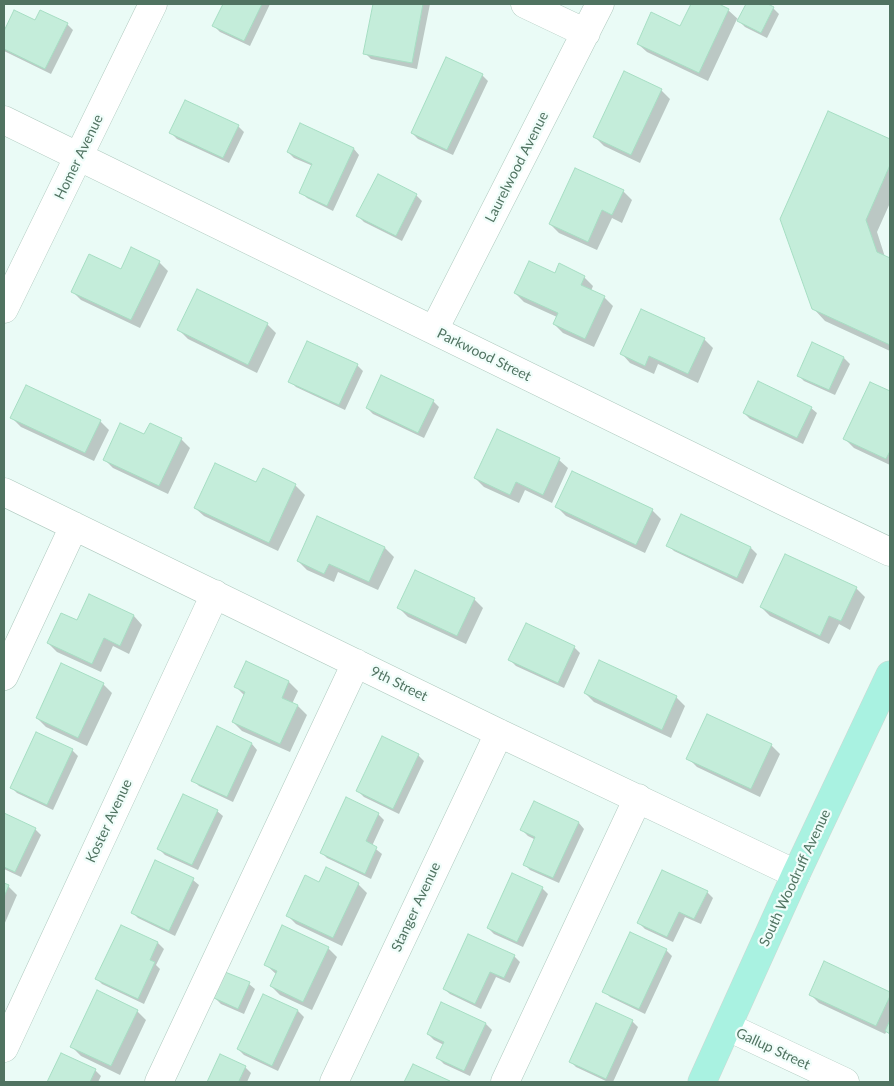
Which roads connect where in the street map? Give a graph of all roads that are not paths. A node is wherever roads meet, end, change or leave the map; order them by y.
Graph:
1 (153, 4) edge
2 (524, 4) edge
3 (600, 4) edge
4 (586, 33) junction
5 (4, 120) edge
6 (78, 157) junction
7 (4, 309) edge
8 (434, 330) junction
9 (4, 492) edge
10 (74, 526) junction
11 (890, 552) edge
12 (215, 594) junction
13 (356, 663) junction
14 (890, 675) edge
15 (4, 676) edge
16 (499, 732) junction
17 (638, 798) junction
18 (796, 874) junction
19 (728, 1028) junction
20 (4, 1048) edge
21 (159, 1082) edge
22 (334, 1082) edge
23 (505, 1082) edge
24 (702, 1082) edge
25 (845, 1082) edge

1 - 6 street, Homer Avenue
2 - 4 street
3 - 4 street, Laurelwood Avenue
4 - 8 street, Laurelwood Avenue
5 - 6 street, Parkwood Street
6 - 7 street, Homer Avenue
6 - 8 street, Parkwood Street
8 - 11 street, Parkwood Street
9 - 10 street, 9th Street
10 - 12 street, 9th Street
10 - 15 street
12 - 13 street, 9th Street
12 - 20 street, Koster Avenue
13 - 16 street, 9th Street
13 - 21 street
14 - 18 main road, South Woodruff Avenue
16 - 17 street, 9th Street
16 - 22 street, Stanger Avenue
17 - 18 street, 9th Street
17 - 23 street
18 - 19 main road, South Woodruff Avenue
19 - 24 main road, South Woodruff Avenue
19 - 25 street, Gallup Street

